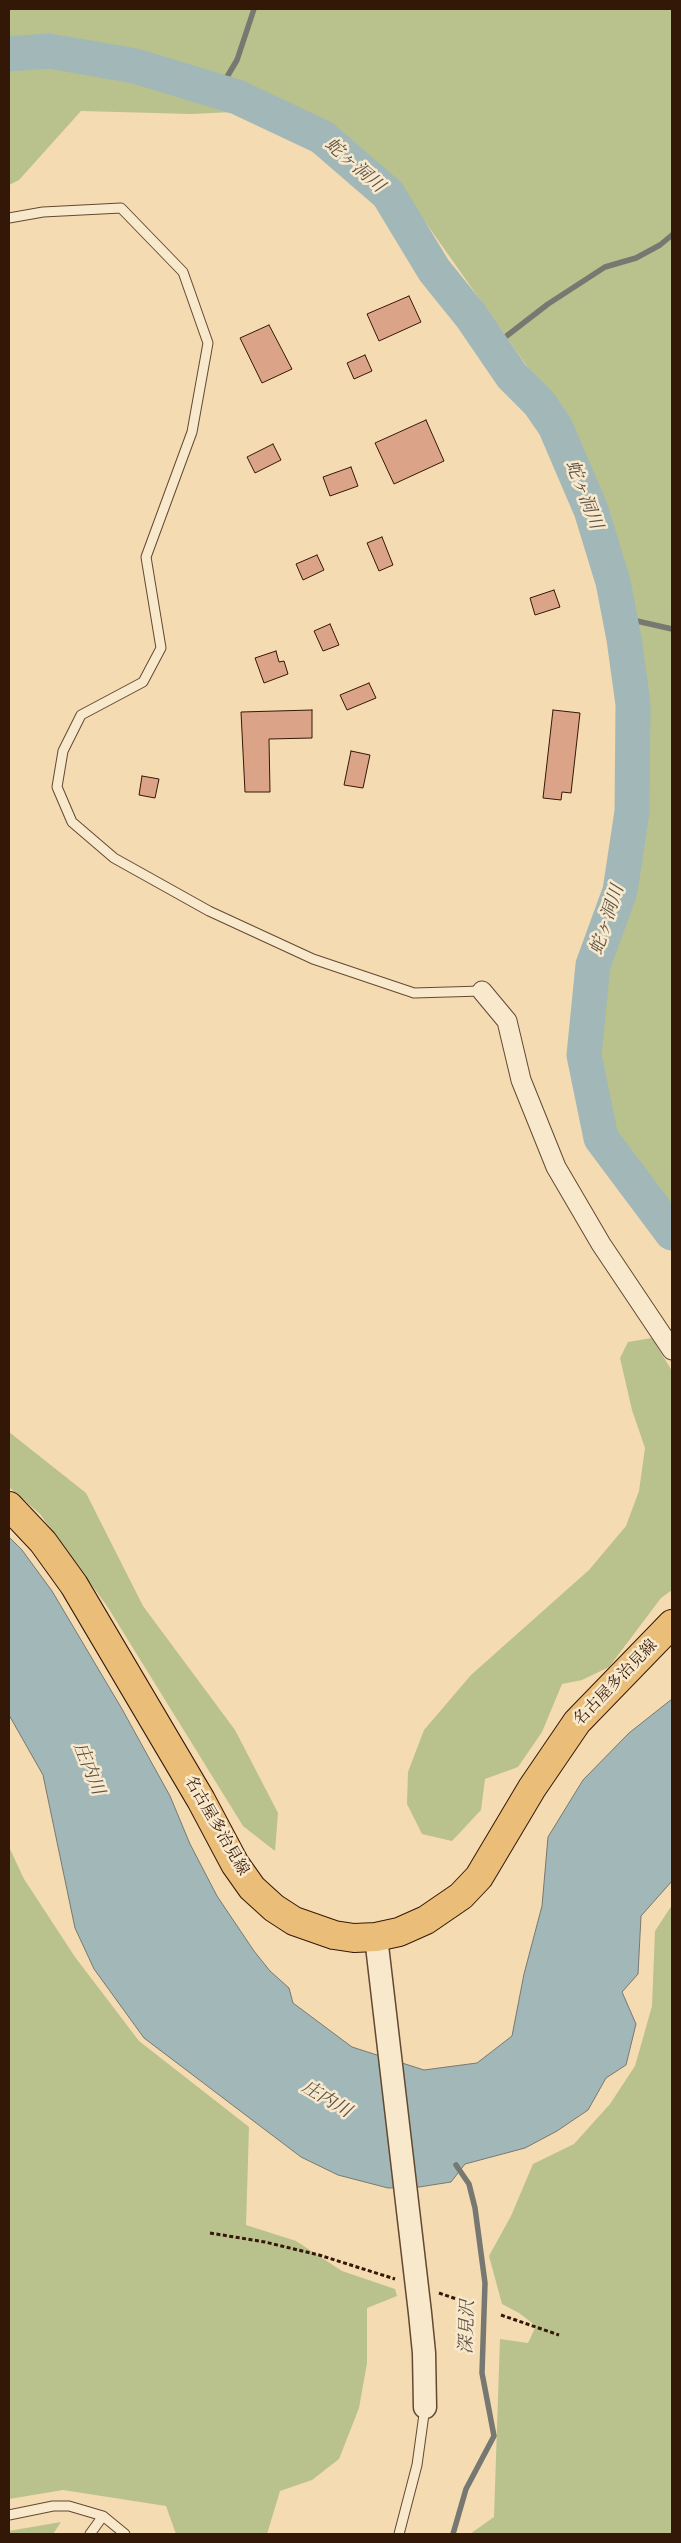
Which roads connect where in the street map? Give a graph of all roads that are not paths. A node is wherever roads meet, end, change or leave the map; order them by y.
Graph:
1 (9, 218) edge
2 (482, 991) joint
3 (672, 1350) edge
4 (9, 1506) edge
5 (672, 1624) edge
6 (376, 1936) junction
7 (425, 2407) joint
8 (9, 2515) edge
9 (103, 2516) junction
10 (90, 2534) edge
11 (125, 2534) edge
12 (399, 2534) edge

1 - 2 lane
2 - 3 street
4 - 6 main road, 名古屋多治見線
5 - 6 main road, 名古屋多治見線
6 - 7 street
7 - 12 lane
8 - 9 lane
9 - 10 lane
9 - 11 lane

